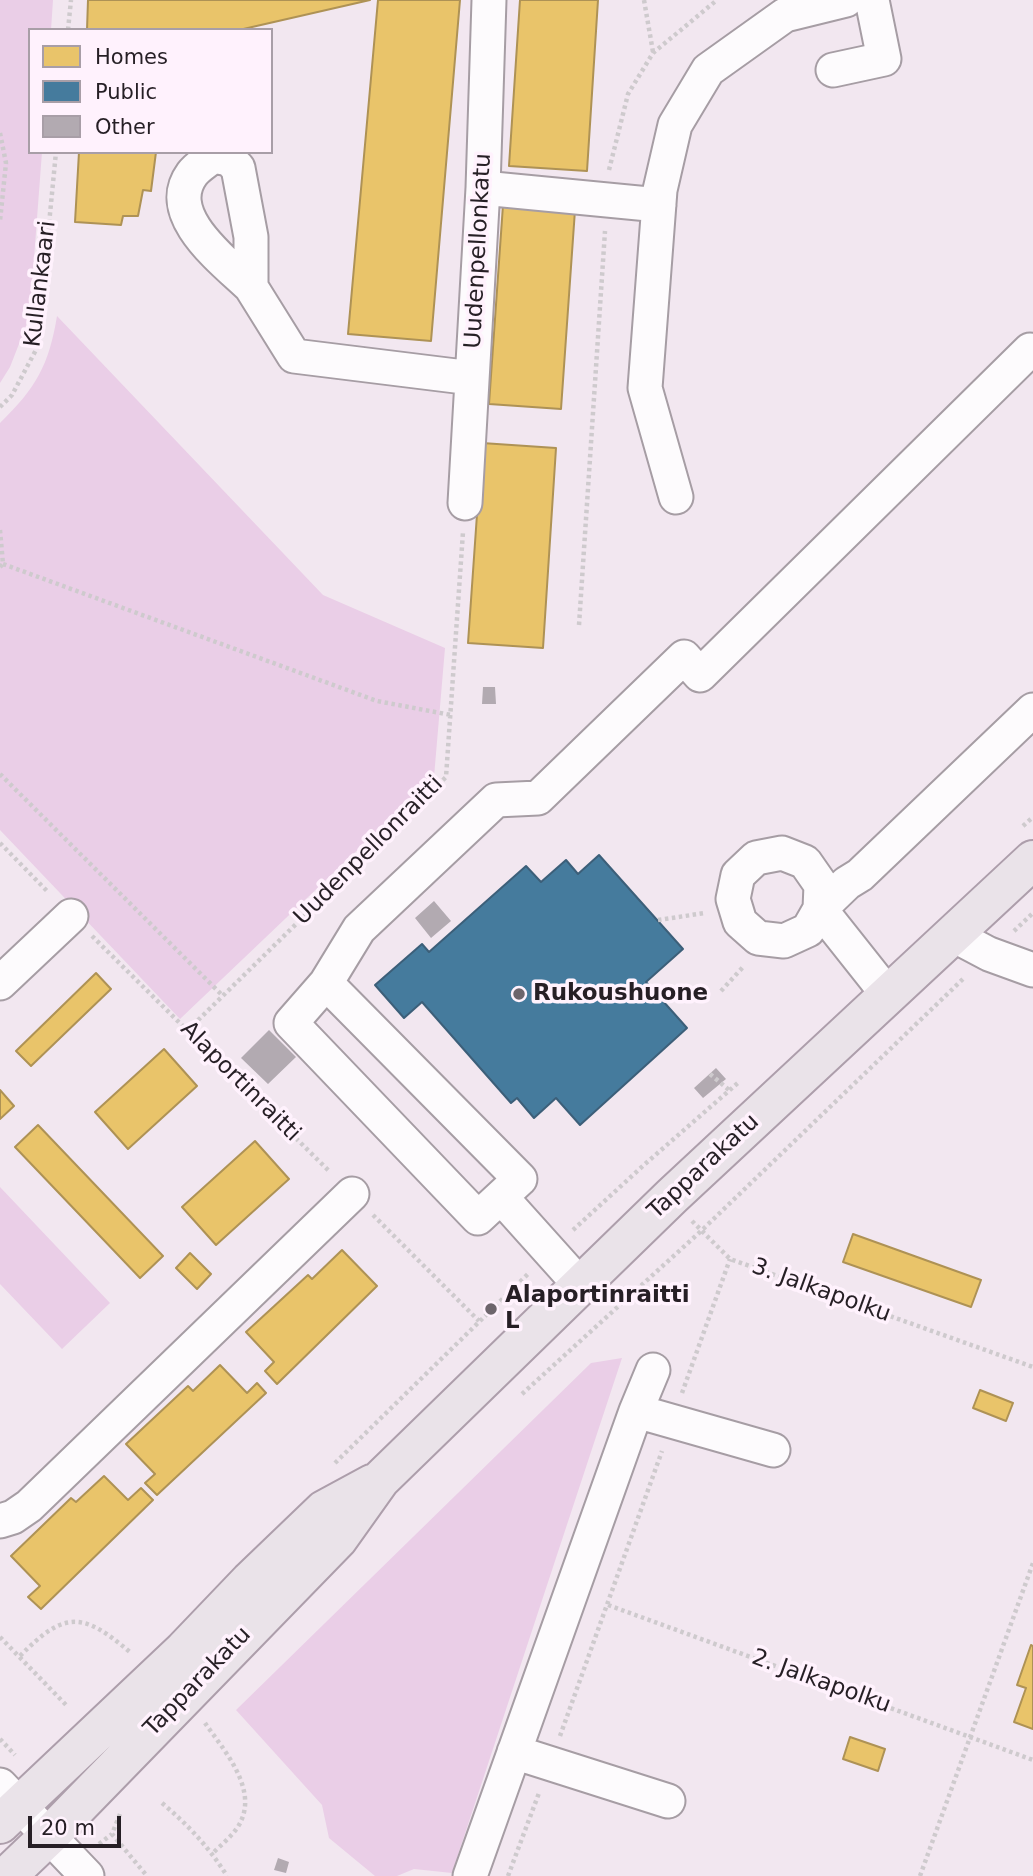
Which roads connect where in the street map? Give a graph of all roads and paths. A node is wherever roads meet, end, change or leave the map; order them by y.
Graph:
1 (71, 0) edge
2 (489, 0) edge
3 (644, 0) edge
4 (717, 0) edge
5 (846, 0) edge
6 (872, 0) edge
7 (68, 28) edge
8 (653, 53) junction
9 (833, 70) dead end
10 (0, 133) edge
11 (56, 154) edge
12 (483, 188) junction
13 (607, 200) junction
14 (659, 205) junction
15 (0, 221) edge
16 (251, 286) dead end
17 (1032, 350) edge
18 (472, 378) junction
19 (0, 407) edge
20 (676, 497) dead end
21 (465, 503) joint
22 (0, 530) edge
23 (1, 566) edge
24 (579, 625) dead end
25 (1033, 710) edge
26 (451, 715) junction
27 (0, 774) edge
28 (0, 842) edge
29 (1033, 860) edge
30 (710, 913) dead end
31 (1033, 913) edge
32 (71, 916) junction
33 (657, 920) dead end
34 (953, 935) junction
35 (989, 954) junction
36 (749, 960) dead end
37 (1033, 971) edge
38 (0, 983) edge
39 (326, 983) junction
40 (721, 991) dead end
41 (222, 996) junction
42 (888, 996) junction
43 (188, 1030) junction
44 (710, 1074) dead end
45 (729, 1090) dead end
46 (645, 1164) dead end
47 (352, 1194) junction
48 (672, 1196) junction
49 (500, 1197) junction
50 (700, 1232) junction
51 (730, 1259) junction
52 (580, 1285) junction
53 (479, 1321) dead end
54 (1033, 1367) edge
55 (653, 1370) dead end
56 (512, 1403) dead end
57 (636, 1411) junction
58 (673, 1420) junction
59 (773, 1450) dead end
60 (380, 1480) junction
61 (0, 1521) edge
62 (1033, 1563) edge
63 (608, 1605) junction
64 (0, 1637) edge
65 (20, 1656) junction
66 (137, 1659) dead end
67 (68, 1707) dead end
68 (195, 1733) dead end
69 (970, 1737) junction
70 (0, 1739) edge
71 (514, 1752) junction
72 (17, 1757) dead end
73 (1033, 1760) edge
74 (550, 1763) junction
75 (668, 1801) dead end
76 (162, 1803) dead end
77 (7, 1805) edge
78 (121, 1812) dead end
79 (50, 1835) junction
80 (213, 1853) junction
81 (6, 1876) edge
82 (87, 1876) edge
83 (147, 1876) edge
84 (227, 1876) edge
85 (470, 1876) edge
86 (508, 1876) edge
87 (920, 1876) edge

1 - 7 path
2 - 12 street, Uudenpellonkatu
3 - 8 path
4 - 8 path
5 - 14 street
6 - 9 street
8 - 13 path
10 - 15 path
11 - 19 path, Kullankaari
12 - 13 street
12 - 18 street, Uudenpellonkatu
13 - 14 street
13 - 24 path
14 - 20 street
16 - 18 street
17 - 39 street
18 - 21 street, Uudenpellonkatu
21 - 26 path, Uudenpellonraitti
22 - 23 path
23 - 26 path
25 - 42 street
26 - 41 path, Uudenpellonraitti
27 - 41 path
28 - 32 path, Alaportinraitti
29 - 34 main road, Tapparakatu
30 - 33 path
31 - 35 path
32 - 38 street
32 - 43 path, Alaportinraitti
34 - 35 street
34 - 42 main road, Tapparakatu
35 - 37 street
35 - 50 path
36 - 40 path
39 - 49 street
39 - 49 street
41 - 43 path, Uudenpellonraitti
42 - 48 main road, Tapparakatu
43 - 47 path, Alaportinraitti
44 - 45 path
46 - 48 path, 3. Jalkapolku
47 - 53 path, Alaportinraitti
47 - 61 street
48 - 50 path, 3. Jalkapolku
48 - 52 main road, Tapparakatu
49 - 52 street
50 - 51 path, 3. Jalkapolku
50 - 56 path
51 - 54 path, 3. Jalkapolku
51 - 58 path
52 - 60 main road, Tapparakatu
55 - 57 street
57 - 58 street
57 - 71 street
58 - 59 street
58 - 63 path
60 - 77 main road, Tapparakatu
60 - 79 main road, Tapparakatu
62 - 69 path
63 - 69 path, 2. Jalkapolku
63 - 74 path
64 - 65 path
65 - 66 path
65 - 67 path
68 - 80 path
69 - 73 path, 2. Jalkapolku
69 - 87 path
70 - 72 path
71 - 74 street
71 - 85 street
74 - 75 street
74 - 86 path
76 - 80 path
77 - 79 street
78 - 83 path
79 - 81 main road, Tapparakatu
79 - 82 street
80 - 84 path

